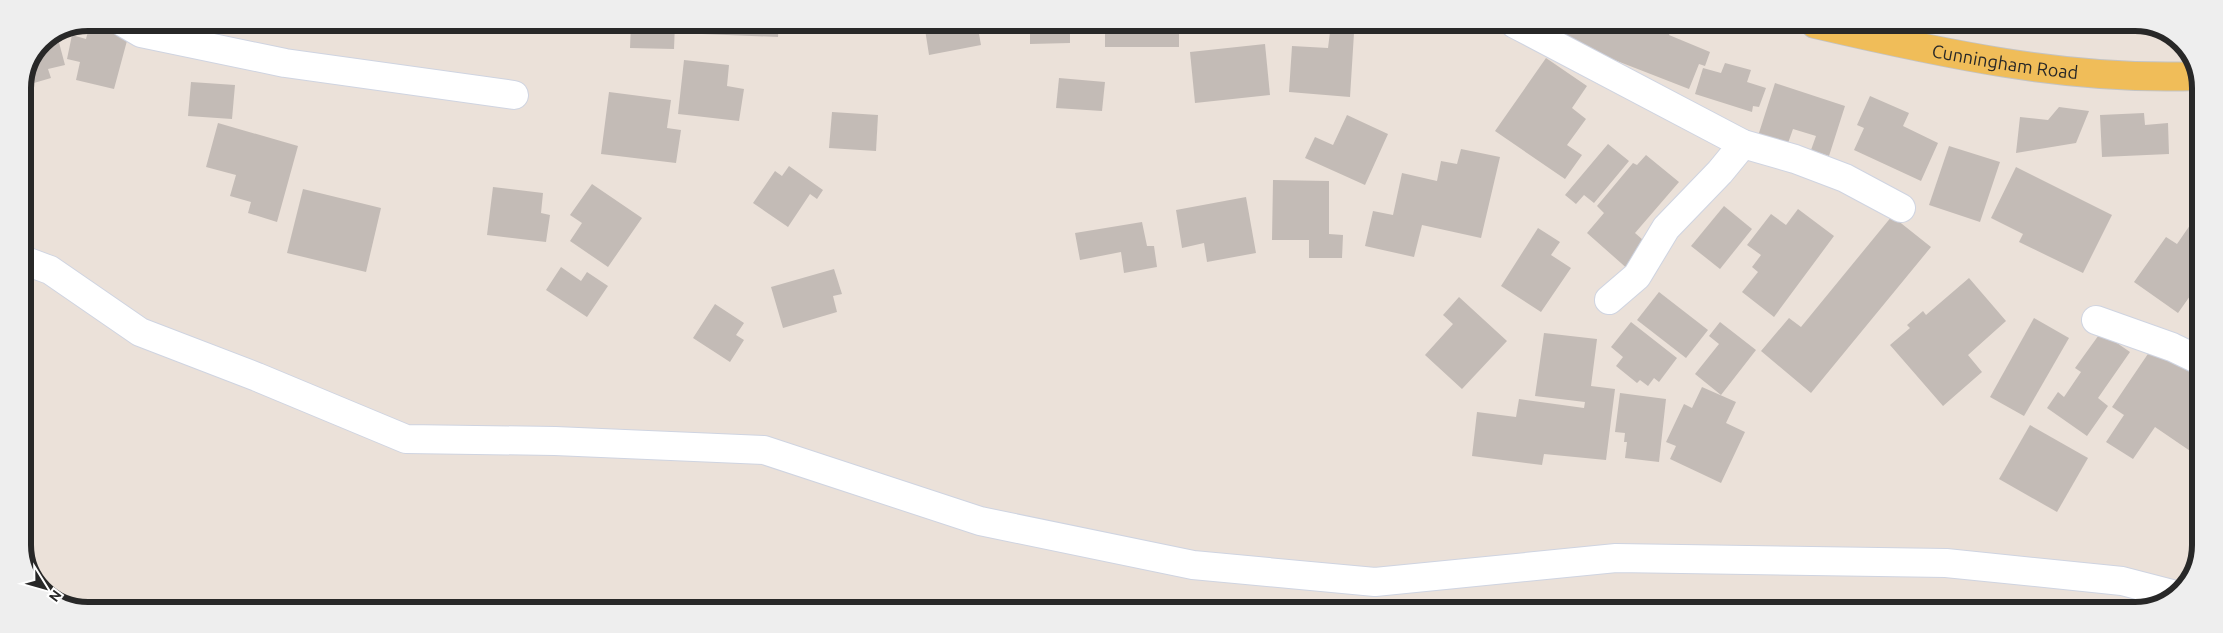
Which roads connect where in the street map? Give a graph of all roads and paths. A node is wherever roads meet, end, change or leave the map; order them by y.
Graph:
1 (138, 31) edge
2 (1528, 31) edge
3 (1844, 31) edge
4 (2191, 76) edge
5 (514, 95) dead end
6 (1743, 144) junction
7 (1901, 208) dead end
8 (31, 263) edge
9 (1609, 300) dead end
10 (2096, 320) dead end
11 (2192, 356) edge
12 (2166, 592) edge

1 - 5 street
2 - 6 street
3 - 4 main road, Cunningham Road
6 - 7 street
6 - 9 street
8 - 12 street
10 - 11 street

